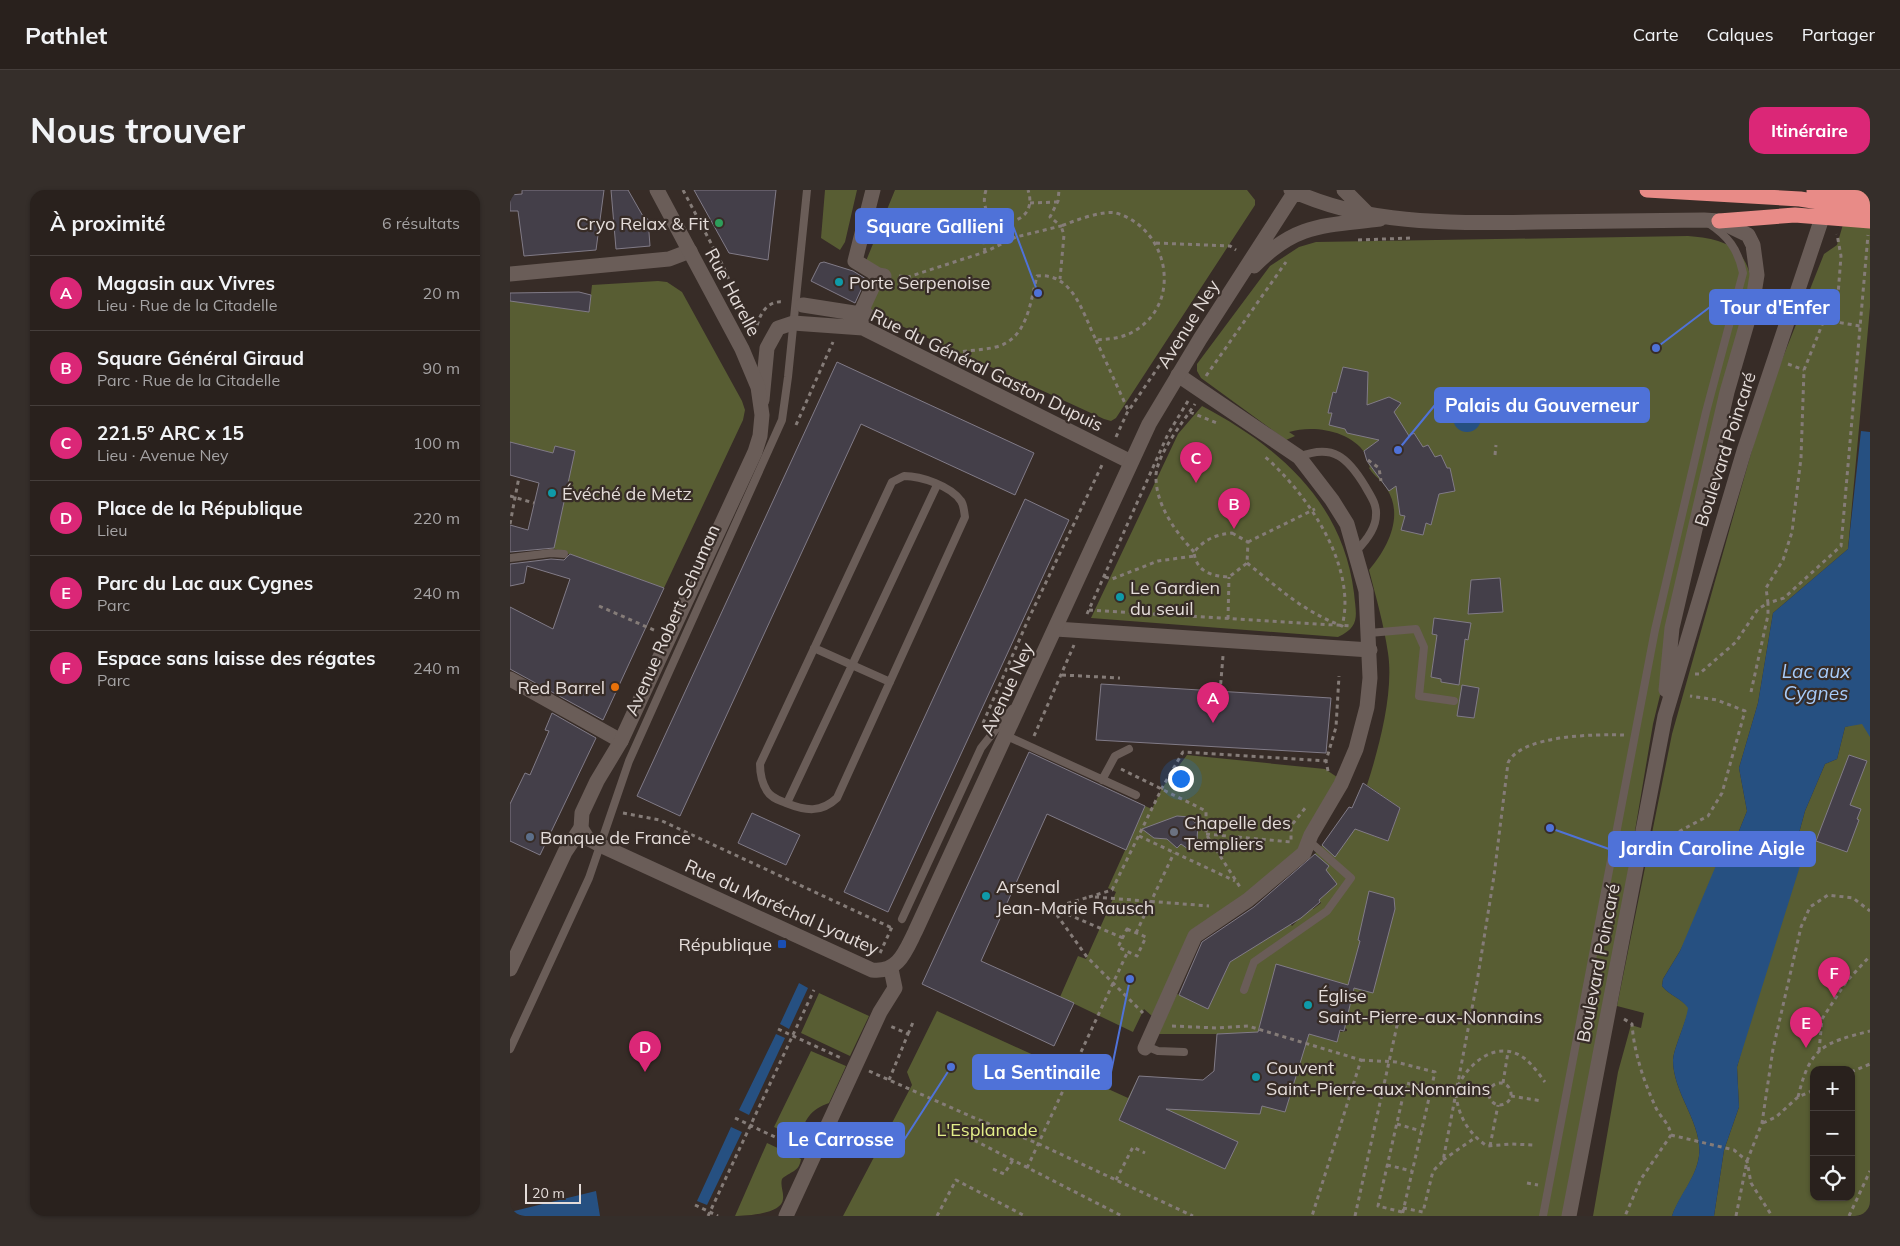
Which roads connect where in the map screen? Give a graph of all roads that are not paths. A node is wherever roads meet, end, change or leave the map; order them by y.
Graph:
1 (657, 190) edge
2 (807, 190) edge
3 (873, 190) edge
4 (1344, 190) edge
5 (1647, 190) edge
6 (1294, 191) edge
7 (1830, 193) edge
8 (1804, 194) edge
9 (1870, 198) edge
10 (1870, 210) edge
11 (1367, 213) junction
12 (1390, 218) junction
13 (1704, 220) junction
14 (1719, 221) junction
15 (1870, 225) edge
16 (690, 251) junction
17 (510, 274) edge
18 (1232, 289) junction
19 (803, 304) dead end
20 (793, 323) junction
21 (1178, 375) junction
22 (762, 400) junction
23 (762, 415) joint
24 (1299, 457) junction
25 (1132, 462) junction
26 (937, 485) junction
27 (1356, 551) junction
28 (564, 554) dead end
29 (510, 558) edge
30 (1056, 629) junction
31 (1369, 630) junction
32 (814, 648) junction
33 (1370, 650) junction
34 (852, 665) junction
35 (510, 680) edge
36 (890, 682) junction
37 (1025, 694) junction
38 (1454, 701) dead end
39 (1665, 716) junction
40 (1007, 736) junction
41 (622, 741) junction
42 (1128, 749) dead end
43 (1102, 780) junction
44 (1136, 796) dead end
45 (787, 803) junction
46 (581, 828) junction
47 (1309, 840) junction
48 (602, 846) junction
49 (902, 919) dead end
50 (510, 969) edge
51 (891, 969) junction
52 (1244, 990) dead end
53 (1146, 1047) joint
54 (510, 1049) edge
55 (1184, 1052) dead end
56 (786, 1216) edge
57 (1543, 1216) edge
58 (1569, 1216) edge

1 - 16 street, Rue Harelle
2 - 20 lane, Avenue Robert Schuman
3 - 19 street
4 - 11 street
5 - 8 highway
6 - 11 street
6 - 18 street, Avenue Ney
7 - 39 street, Boulevard Poincaré
8 - 9 highway
8 - 10 highway
11 - 12 street
12 - 13 street
12 - 18 street
13 - 14 street
13 - 57 lane
14 - 15 highway
14 - 39 street, Boulevard Poincaré
16 - 17 street
16 - 22 street, Rue Harelle
18 - 21 street, Avenue Ney
20 - 22 street
20 - 25 street, Rue du Général Gaston Dupuis
20 - 48 lane, Avenue Robert Schuman
21 - 24 street
21 - 25 street, Avenue Ney
22 - 23 street, Rue Harelle
23 - 41 street, Avenue Robert Schuman
24 - 27 street
24 - 27 lane
25 - 30 street, Avenue Ney
26 - 32 lane
26 - 34 lane
26 - 36 lane
27 - 31 street
28 - 29 lane
30 - 33 street
30 - 37 street, Avenue Ney
31 - 33 street
31 - 38 lane
32 - 34 lane
32 - 45 lane
33 - 47 street
34 - 36 lane
34 - 45 lane
35 - 41 street
36 - 45 lane
37 - 40 street, Avenue Ney
37 - 49 lane
39 - 58 street, Boulevard Poincaré
40 - 43 lane
40 - 51 street, Avenue Ney
41 - 46 street, Avenue Robert Schuman
42 - 43 lane
43 - 44 lane
46 - 48 street, Rue du Maréchal Lyautey
46 - 50 street, Avenue Robert Schuman
47 - 52 lane
47 - 53 street
48 - 51 street, Rue du Maréchal Lyautey
48 - 54 lane, Avenue Robert Schuman
51 - 56 street
53 - 55 lane

